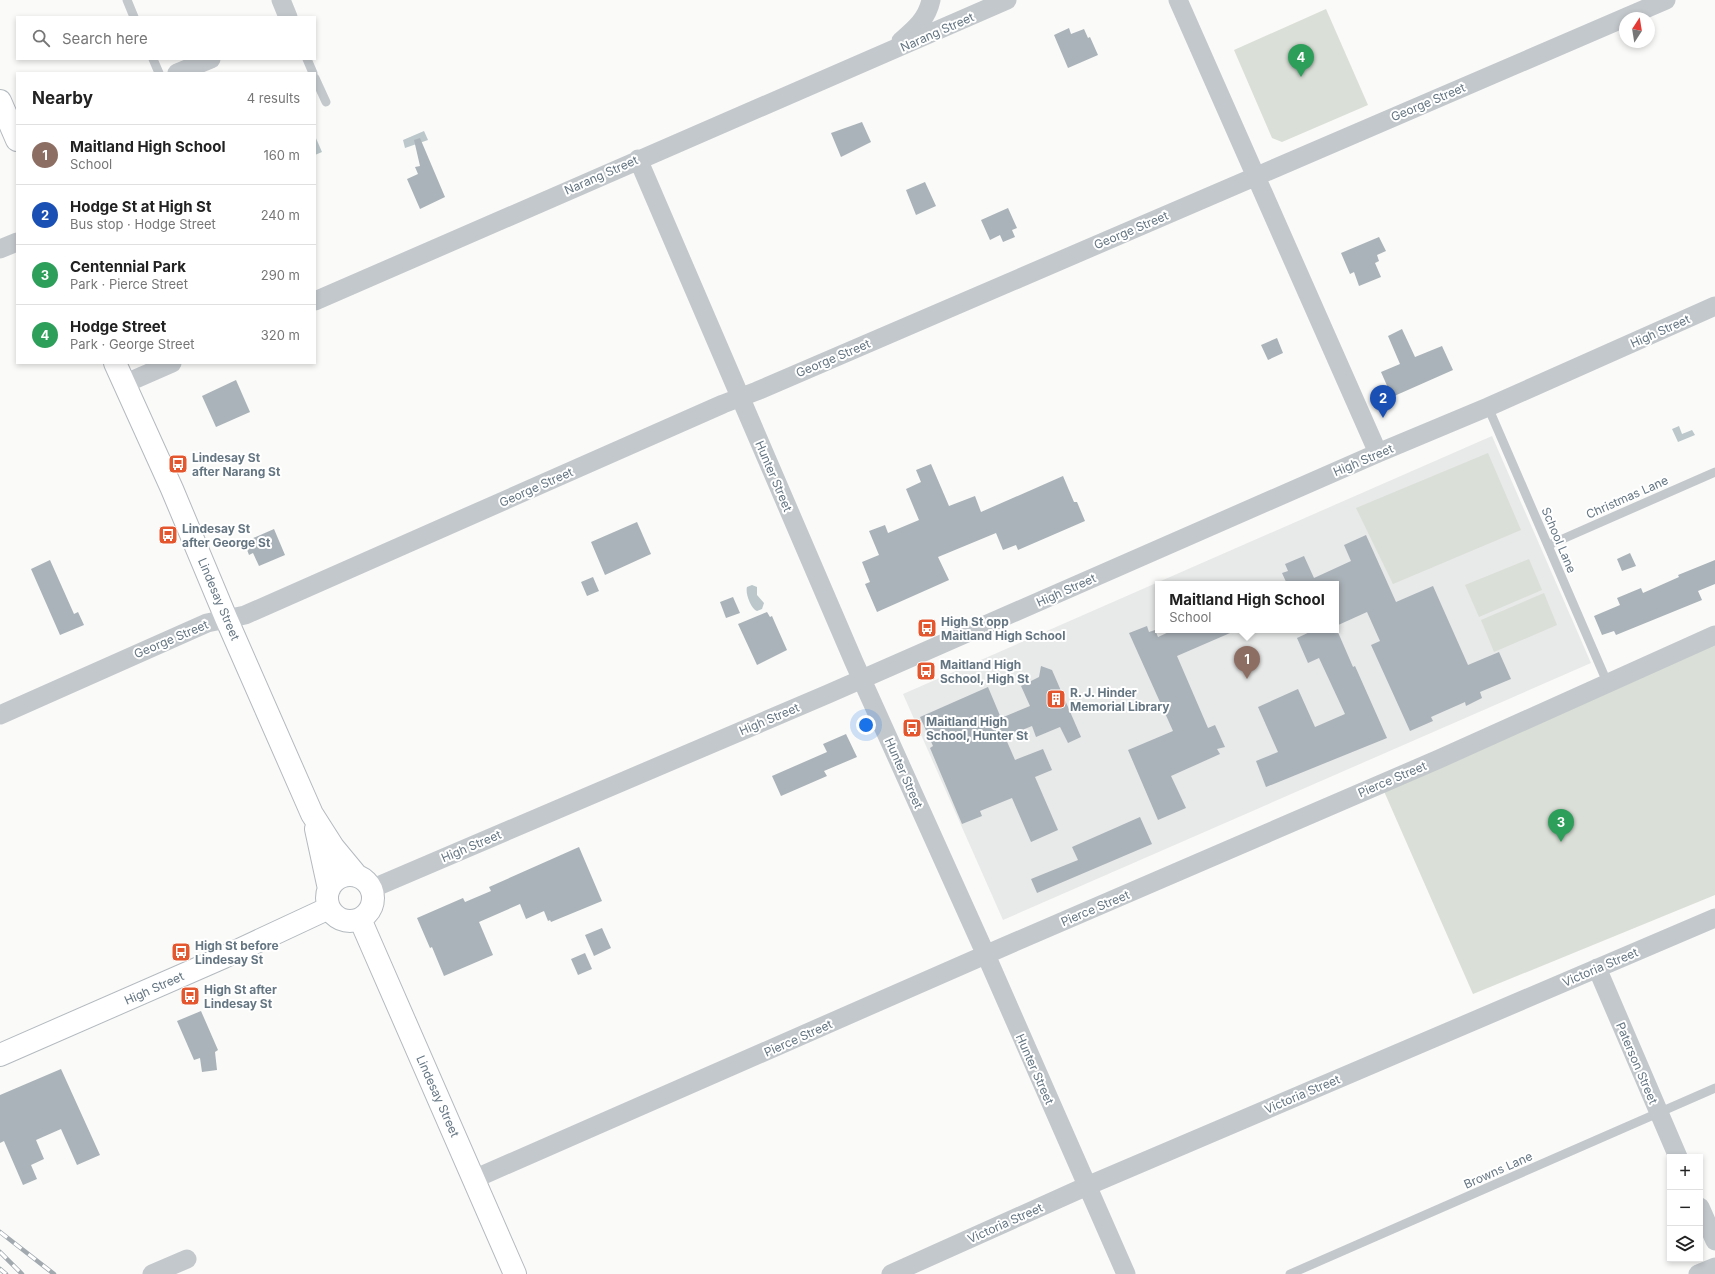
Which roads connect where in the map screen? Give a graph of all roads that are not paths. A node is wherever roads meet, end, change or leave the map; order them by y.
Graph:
1 (127, 0) edge
2 (281, 0) edge
3 (930, 0) edge
4 (1007, 0) edge
5 (1178, 0) edge
6 (1666, 0) edge
7 (134, 16) edge
8 (288, 16) edge
9 (888, 53) junction
10 (153, 60) edge
11 (209, 60) edge
12 (307, 60) edge
13 (159, 72) edge
14 (180, 72) edge
15 (313, 72) edge
16 (316, 80) edge
17 (0, 101) edge
18 (326, 102) dead end
19 (16, 138) edge
20 (638, 159) junction
21 (1256, 176) junction
22 (16, 242) edge
23 (0, 249) edge
24 (316, 301) edge
25 (1715, 306) edge
26 (115, 364) edge
27 (170, 364) edge
28 (124, 384) junction
29 (741, 397) junction
30 (1488, 407) junction
31 (1378, 453) junction
32 (1715, 472) edge
33 (1549, 545) junction
34 (226, 618) junction
35 (1715, 635) edge
36 (862, 679) junction
37 (1607, 682) junction
38 (0, 715) edge
39 (312, 814) junction
40 (364, 882) junction
41 (329, 898) junction
42 (360, 918) junction
43 (1715, 918) edge
44 (986, 955) junction
45 (1597, 968) junction
46 (0, 1055) edge
47 (1715, 1088) edge
48 (1659, 1113) junction
49 (1677, 1154) edge
50 (474, 1179) junction
51 (1087, 1186) junction
52 (1703, 1214) edge
53 (1715, 1241) edge
54 (187, 1259) dead end
55 (1715, 1267) edge
56 (152, 1274) edge
57 (515, 1274) edge
58 (891, 1274) edge
59 (1126, 1274) edge
60 (1290, 1274) edge
61 (1698, 1274) edge

1 - 7 lane
2 - 8 street
3 - 9 street, Narang Street
4 - 9 street, Narang Street
5 - 21 street
6 - 21 street, George Street
9 - 20 street, Narang Street
10 - 13 lane
11 - 14 street
12 - 15 lane
16 - 18 lane
17 - 19 main road
20 - 24 street, Narang Street
20 - 29 street, Hunter Street
21 - 29 street, George Street
21 - 31 street
22 - 23 street
25 - 30 street, High Street
26 - 28 main road, Lindesay Street
27 - 28 street
28 - 34 main road, Lindesay Street
29 - 34 street, George Street
29 - 36 street, Hunter Street
30 - 31 street, High Street
30 - 33 lane, School Lane
31 - 36 street, High Street
32 - 33 lane, Christmas Lane
33 - 37 lane, School Lane
34 - 38 street, George Street
34 - 39 main road, Lindesay Street
35 - 37 street, Pierce Street
36 - 40 street, High Street
36 - 44 street, Hunter Street
37 - 44 street, Pierce Street
39 - 40 main road, Lindesay Street
39 - 41 main road, Lindesay Street
40 - 41 main road
40 - 42 main road
41 - 42 main road
41 - 46 main road, High Street
42 - 50 main road, Lindesay Street
43 - 45 street, Victoria Street
44 - 50 street, Pierce Street
44 - 51 street, Hunter Street
45 - 48 street, Paterson Street
45 - 51 street, Victoria Street
47 - 48 lane, Browns Lane
48 - 49 street, Paterson Street
48 - 60 lane, Browns Lane
50 - 57 main road, Lindesay Street
51 - 58 street, Victoria Street
51 - 59 street, Hunter Street
52 - 53 street
54 - 56 street
55 - 61 street

